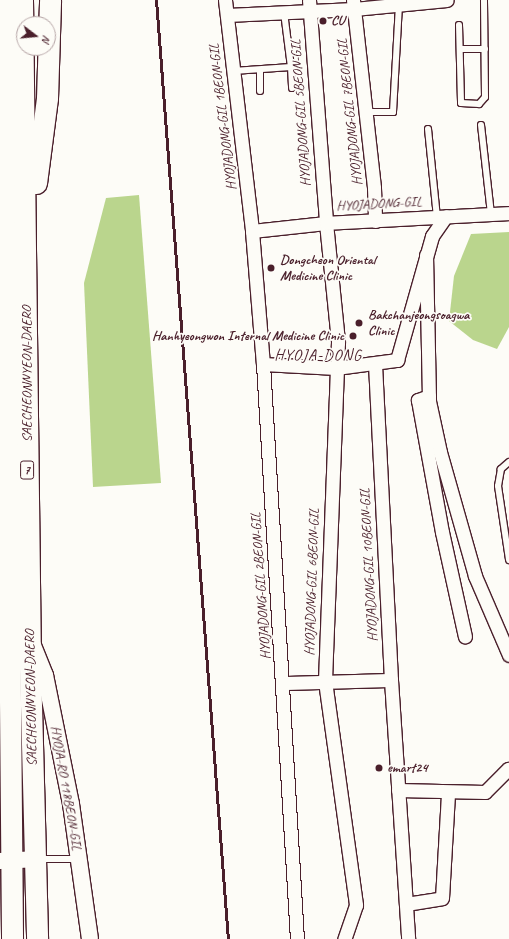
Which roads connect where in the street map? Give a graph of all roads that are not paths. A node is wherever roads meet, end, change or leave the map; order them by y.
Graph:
1 (4, 0) edge
2 (22, 0) edge
3 (50, 0) edge
4 (225, 0) edge
5 (447, 0) edge
6 (484, 0) edge
7 (354, 5) edge
8 (399, 5) junction
9 (309, 6) edge
10 (284, 12) junction
11 (227, 15) junction
12 (458, 25) dead end
13 (460, 49) junction
14 (485, 49) junction
15 (291, 67) junction
16 (260, 70) junction
17 (233, 71) junction
18 (292, 88) dead end
19 (260, 91) dead end
20 (366, 112) junction
21 (481, 125) dead end
22 (428, 129) dead end
23 (0, 208) edge
24 (509, 213) edge
25 (491, 214) junction
26 (441, 216) junction
27 (375, 221) junction
28 (326, 223) junction
29 (252, 231) junction
30 (426, 255) junction
31 (26, 259) junction
32 (8, 271) junction
33 (263, 364) junction
34 (376, 364) junction
35 (336, 368) junction
36 (429, 396) junction
37 (509, 462) edge
38 (506, 527) edge
39 (509, 560) edge
40 (465, 637) dead end
41 (30, 640) junction
42 (509, 655) edge
43 (391, 680) junction
44 (325, 681) junction
45 (284, 683) junction
46 (508, 768) dead end
47 (398, 790) junction
48 (448, 792) junction
49 (33, 859) junction
50 (79, 860) junction
51 (5, 861) edge
52 (406, 904) junction
53 (12, 939) edge
54 (37, 939) edge
55 (90, 939) edge
56 (297, 939) edge
57 (344, 939) edge
58 (408, 939) edge

1 - 32 main road, SAECHEONNYEON-DAERO / 7
2 - 31 main road, SAECHEONNYEON-DAERO / 7
3 - 31 main road
4 - 11 street, HYOJADONG-GIL 1BEON-GIL
5 - 8 street
6 - 14 lane
7 - 8 street
7 - 9 street
7 - 20 street, HYOJADONG-GIL 7BEON-GIL
8 - 20 lane
9 - 10 street
9 - 28 street, HYOJADONG-GIL 5BEON-GIL
10 - 11 street
10 - 15 lane
11 - 17 street, HYOJADONG-GIL 1BEON-GIL
12 - 13 lane
13 - 14 lane
13 - 14 lane
15 - 16 lane
15 - 18 lane
16 - 17 lane
16 - 19 lane
17 - 29 street, HYOJADONG-GIL 1BEON-GIL
20 - 27 street, HYOJADONG-GIL 7BEON-GIL
21 - 25 lane
22 - 26 lane
23 - 32 main road
24 - 25 street, HYOJADONG-GIL
25 - 26 street, HYOJADONG-GIL
26 - 27 street, HYOJADONG-GIL
26 - 30 street
27 - 28 street, HYOJADONG-GIL
28 - 29 street, HYOJADONG-GIL
28 - 35 street, HYOJADONG-GIL 6BEON-GIL
29 - 33 street, HYOJADONG-GIL 2BEON-GIL
30 - 34 street
30 - 36 street
31 - 41 main road, SAECHEONNYEON-DAERO / 7
32 - 51 main road, SAECHEONNYEON-DAERO / 7
33 - 35 street
33 - 45 street, HYOJADONG-GIL 2BEON-GIL
34 - 35 street
34 - 43 street, HYOJADONG-GIL 10BEON-GIL
35 - 44 street, HYOJADONG-GIL 6BEON-GIL
36 - 40 street
36 - 42 street
37 - 38 lane
38 - 39 lane
41 - 49 main road, SAECHEONNYEON-DAERO / 7
41 - 50 street, HYOJA-RO 118BEON-GIL
43 - 44 street
43 - 47 street, HYOJADONG-GIL 10BEON-GIL
44 - 45 street
44 - 57 street, HYOJADONG-GIL 6BEON-GIL
45 - 56 street, HYOJADONG-GIL 2BEON-GIL
46 - 48 street
47 - 48 street
47 - 52 street, HYOJADONG-GIL 10BEON-GIL
48 - 52 street
49 - 50 lane
49 - 51 street
49 - 54 main road, SAECHEONNYEON-DAERO / 7
50 - 55 street, HYOJA-RO 118BEON-GIL
51 - 53 main road, SAECHEONNYEON-DAERO / 7
52 - 58 street, HYOJADONG-GIL 10BEON-GIL

